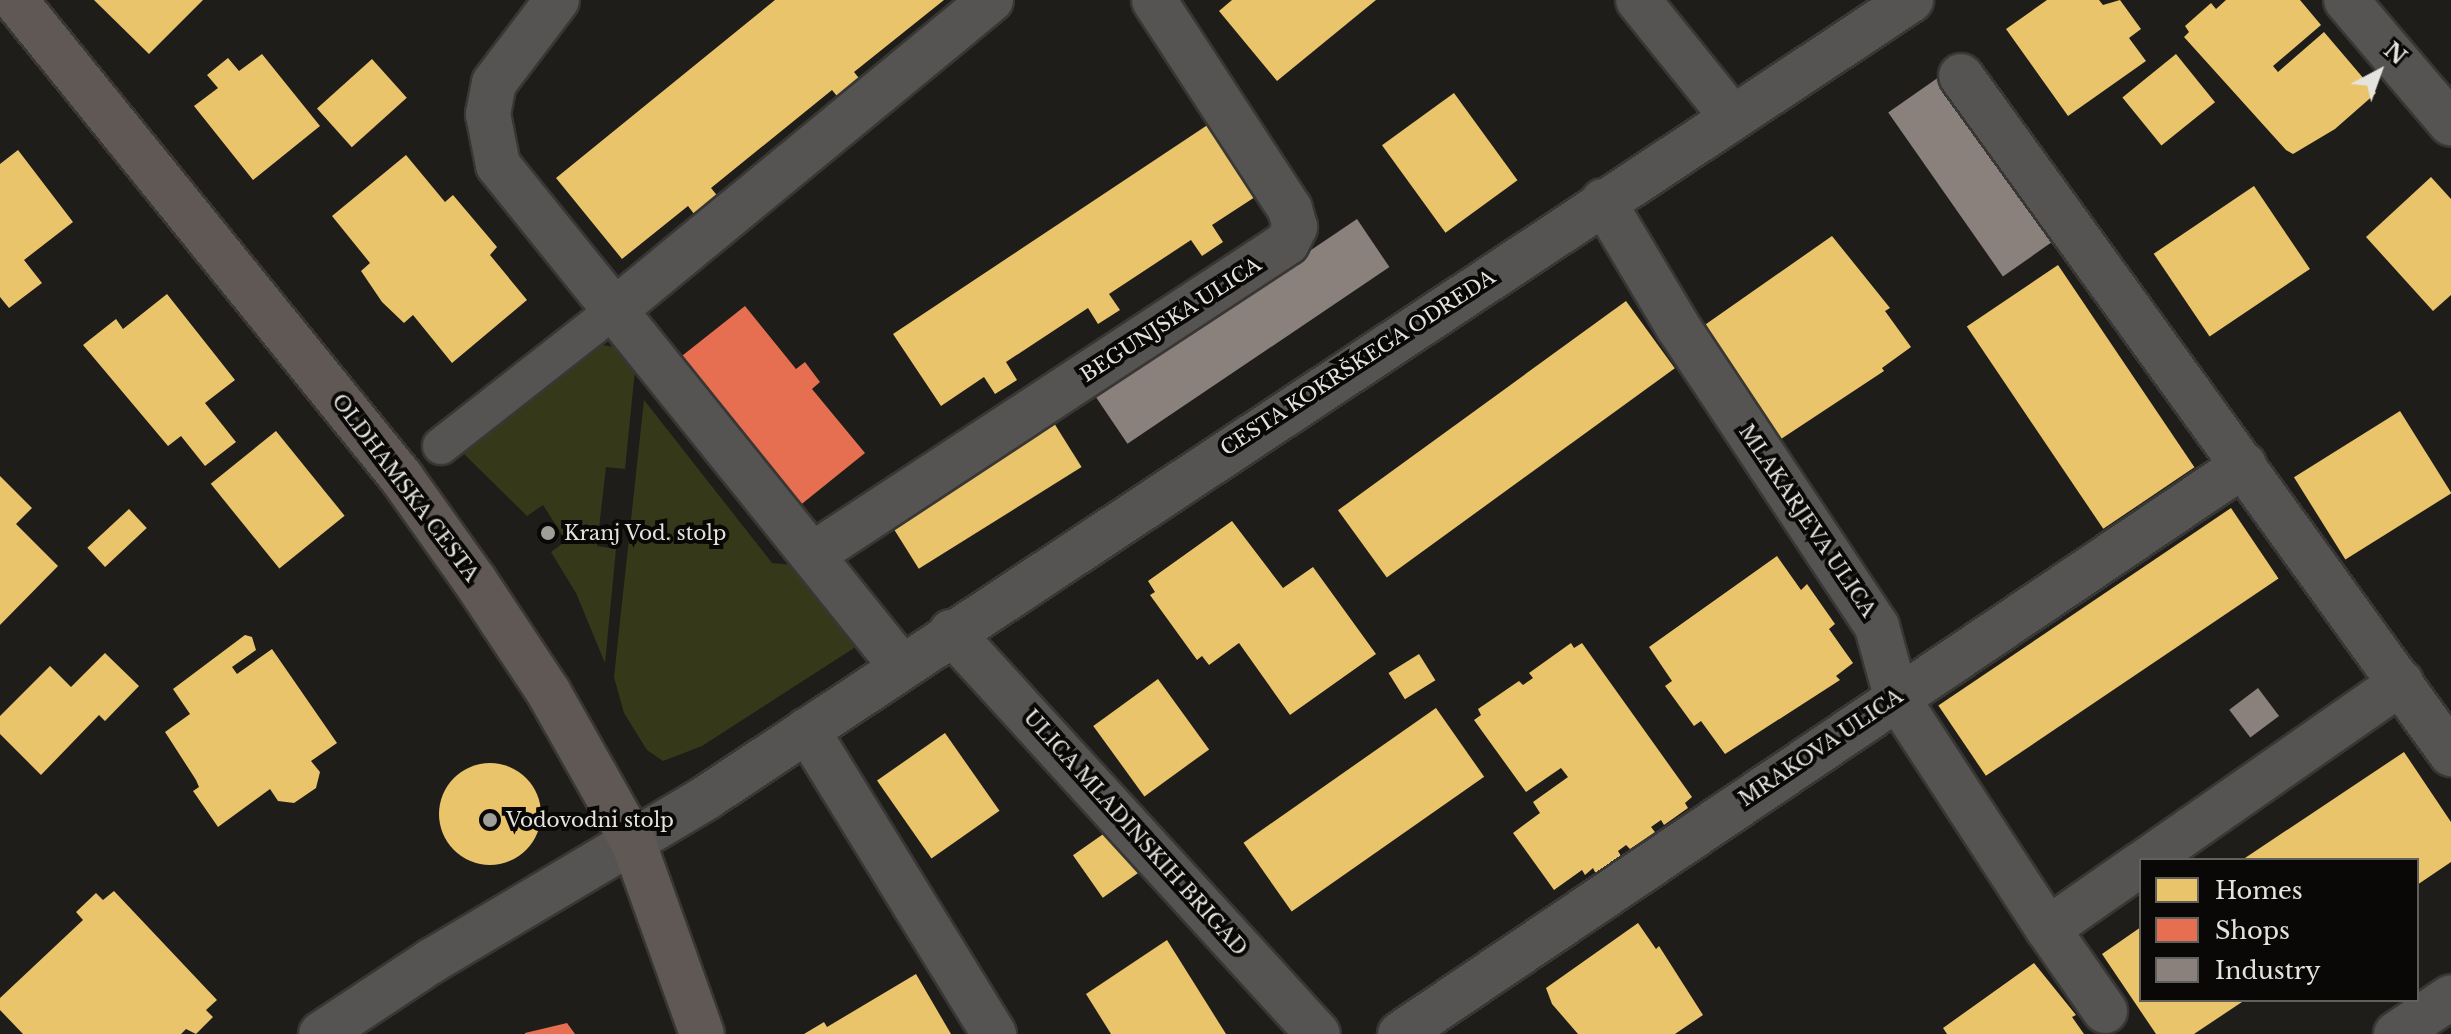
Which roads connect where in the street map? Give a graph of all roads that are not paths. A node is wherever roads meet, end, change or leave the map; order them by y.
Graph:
1 (15, 0) edge
2 (557, 0) edge
3 (991, 0) edge
4 (1154, 0) edge
5 (1638, 0) edge
6 (1911, 0) edge
7 (2346, 0) edge
8 (1961, 76) dead end
9 (1733, 118) junction
10 (2451, 124) edge
11 (1603, 201) junction
12 (630, 297) junction
13 (441, 446) dead end
14 (2244, 465) junction
15 (815, 553) junction
16 (951, 632) junction
17 (901, 666) junction
18 (2401, 683) junction
19 (1896, 696) junction
20 (807, 730) junction
21 (2451, 754) edge
22 (634, 844) junction
23 (2150, 858) edge
24 (2139, 865) edge
25 (2048, 929) junction
26 (2451, 997) edge
27 (2105, 1011) dead end
28 (321, 1034) edge
29 (702, 1034) edge
30 (994, 1034) edge
31 (1318, 1034) edge
32 (1400, 1034) edge
33 (2396, 1034) edge

1 - 22 main road, OLDHAMSKA CESTA
2 - 12 street
3 - 12 street
4 - 15 street, BEGUNJSKA ULICA
5 - 9 street
6 - 9 street, CESTA KOKRŠKEGA ODREDA
7 - 10 street
8 - 14 street
9 - 11 street, CESTA KOKRŠKEGA ODREDA
11 - 16 street, CESTA KOKRŠKEGA ODREDA
11 - 19 street, MLAKARJEVA ULICA
12 - 13 street
12 - 15 street
14 - 18 street
14 - 19 street, MRAKOVA ULICA
15 - 17 street
16 - 17 street, CESTA KOKRŠKEGA ODREDA
16 - 31 street, ULICA MLADINSKIH BRIGAD
17 - 20 street, CESTA KOKRŠKEGA ODREDA
18 - 21 street
18 - 23 street
19 - 25 street, MLAKARJEVA ULICA
19 - 32 street, MRAKOVA ULICA
20 - 22 street, CESTA KOKRŠKEGA ODREDA
20 - 30 street
22 - 28 street, CESTA KOKRŠKEGA ODREDA
22 - 29 main road, OLDHAMSKA CESTA
24 - 25 street
25 - 27 street, MLAKARJEVA ULICA
26 - 33 street

